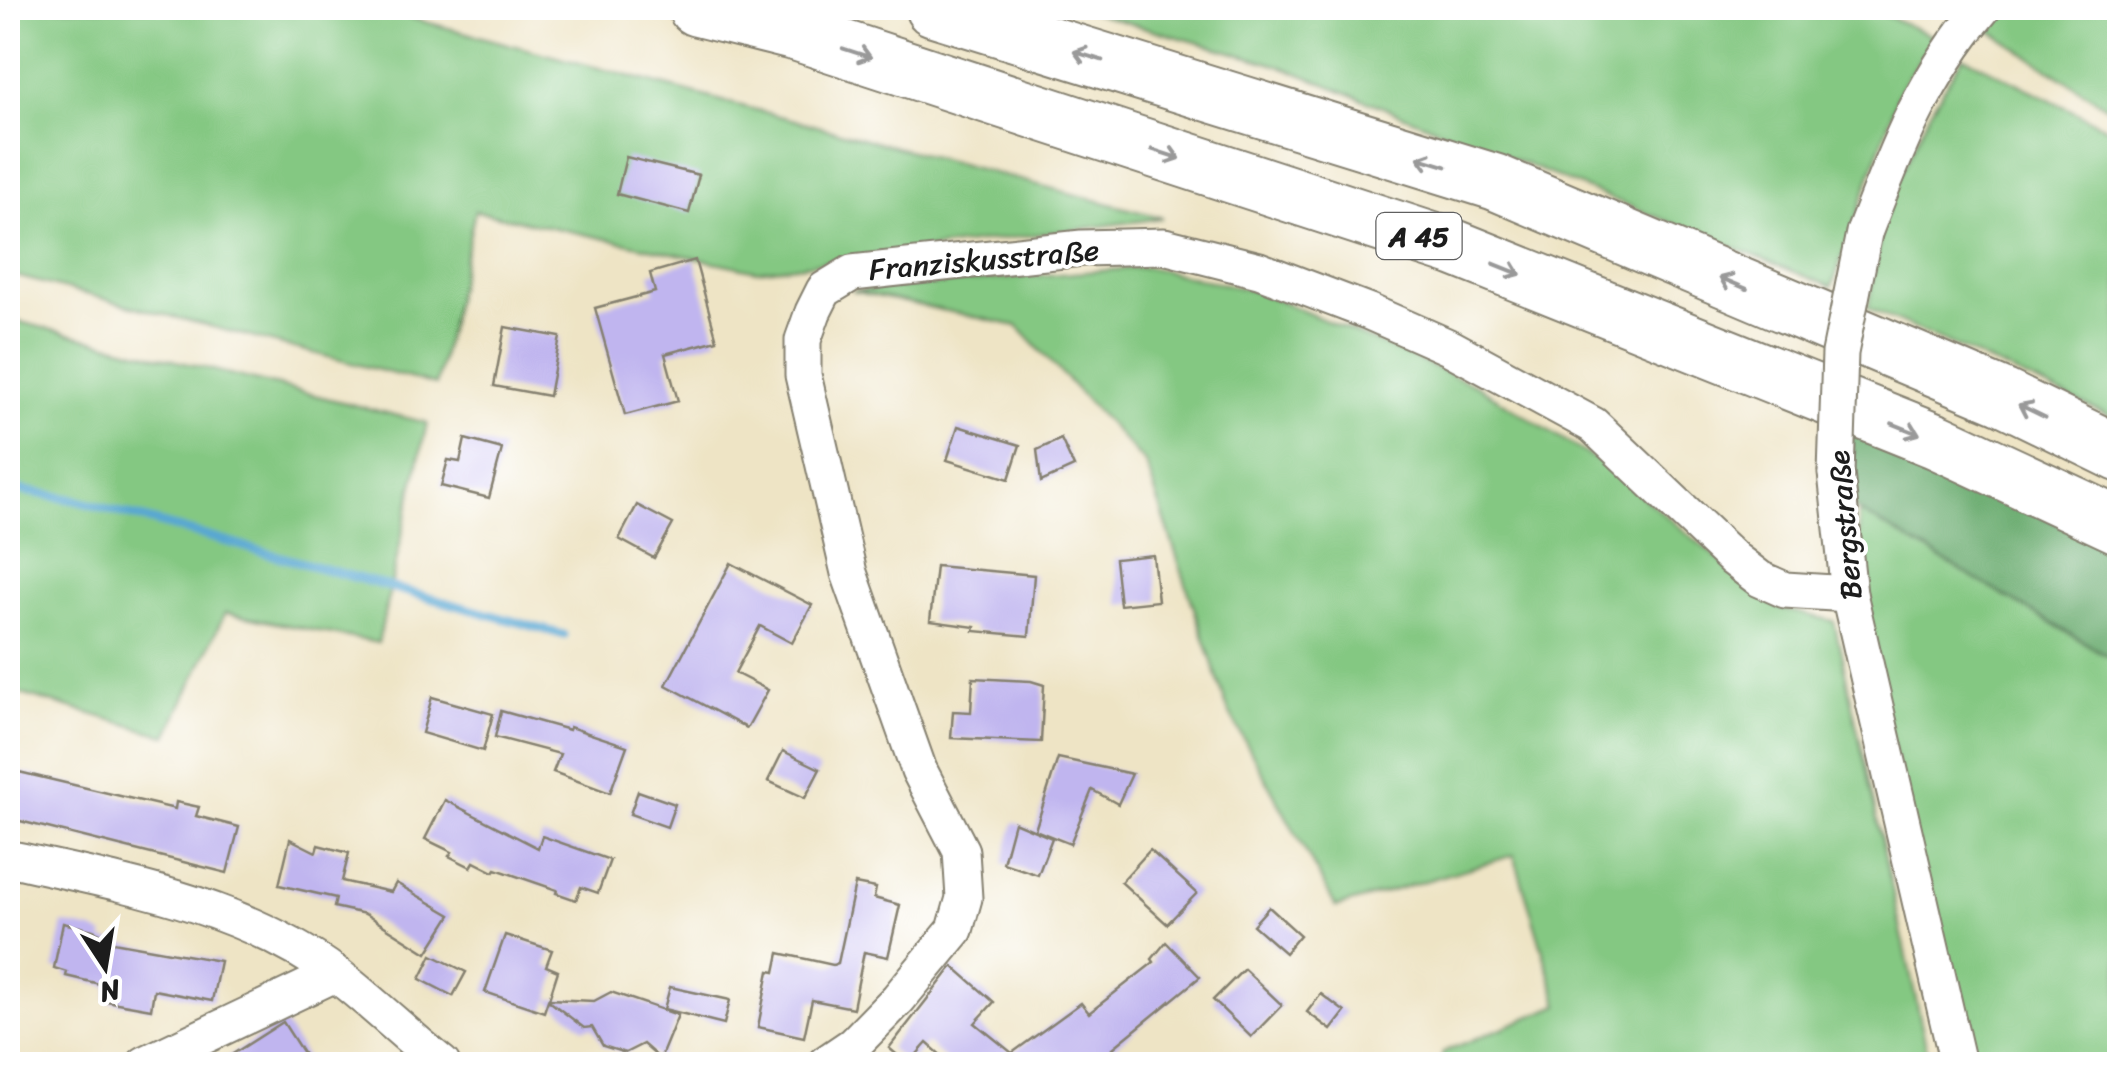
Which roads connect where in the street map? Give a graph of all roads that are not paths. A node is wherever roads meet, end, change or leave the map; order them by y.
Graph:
1 (696, 8) edge
2 (933, 8) edge
3 (1983, 8) edge
4 (2120, 454) edge
5 (2120, 526) edge
6 (1849, 594) junction
7 (8, 858) edge
8 (336, 974) junction
9 (145, 1064) edge
10 (442, 1064) edge
11 (825, 1064) edge
12 (1958, 1064) edge

1 -> 5 highway, A 45
4 -> 2 highway, A 45
3 - 6 street, Bergstraße, bridge
6 - 11 street, Franziskusstraße
6 - 12 street, Bergstraße
7 - 8 street
8 - 9 street
8 - 10 street

